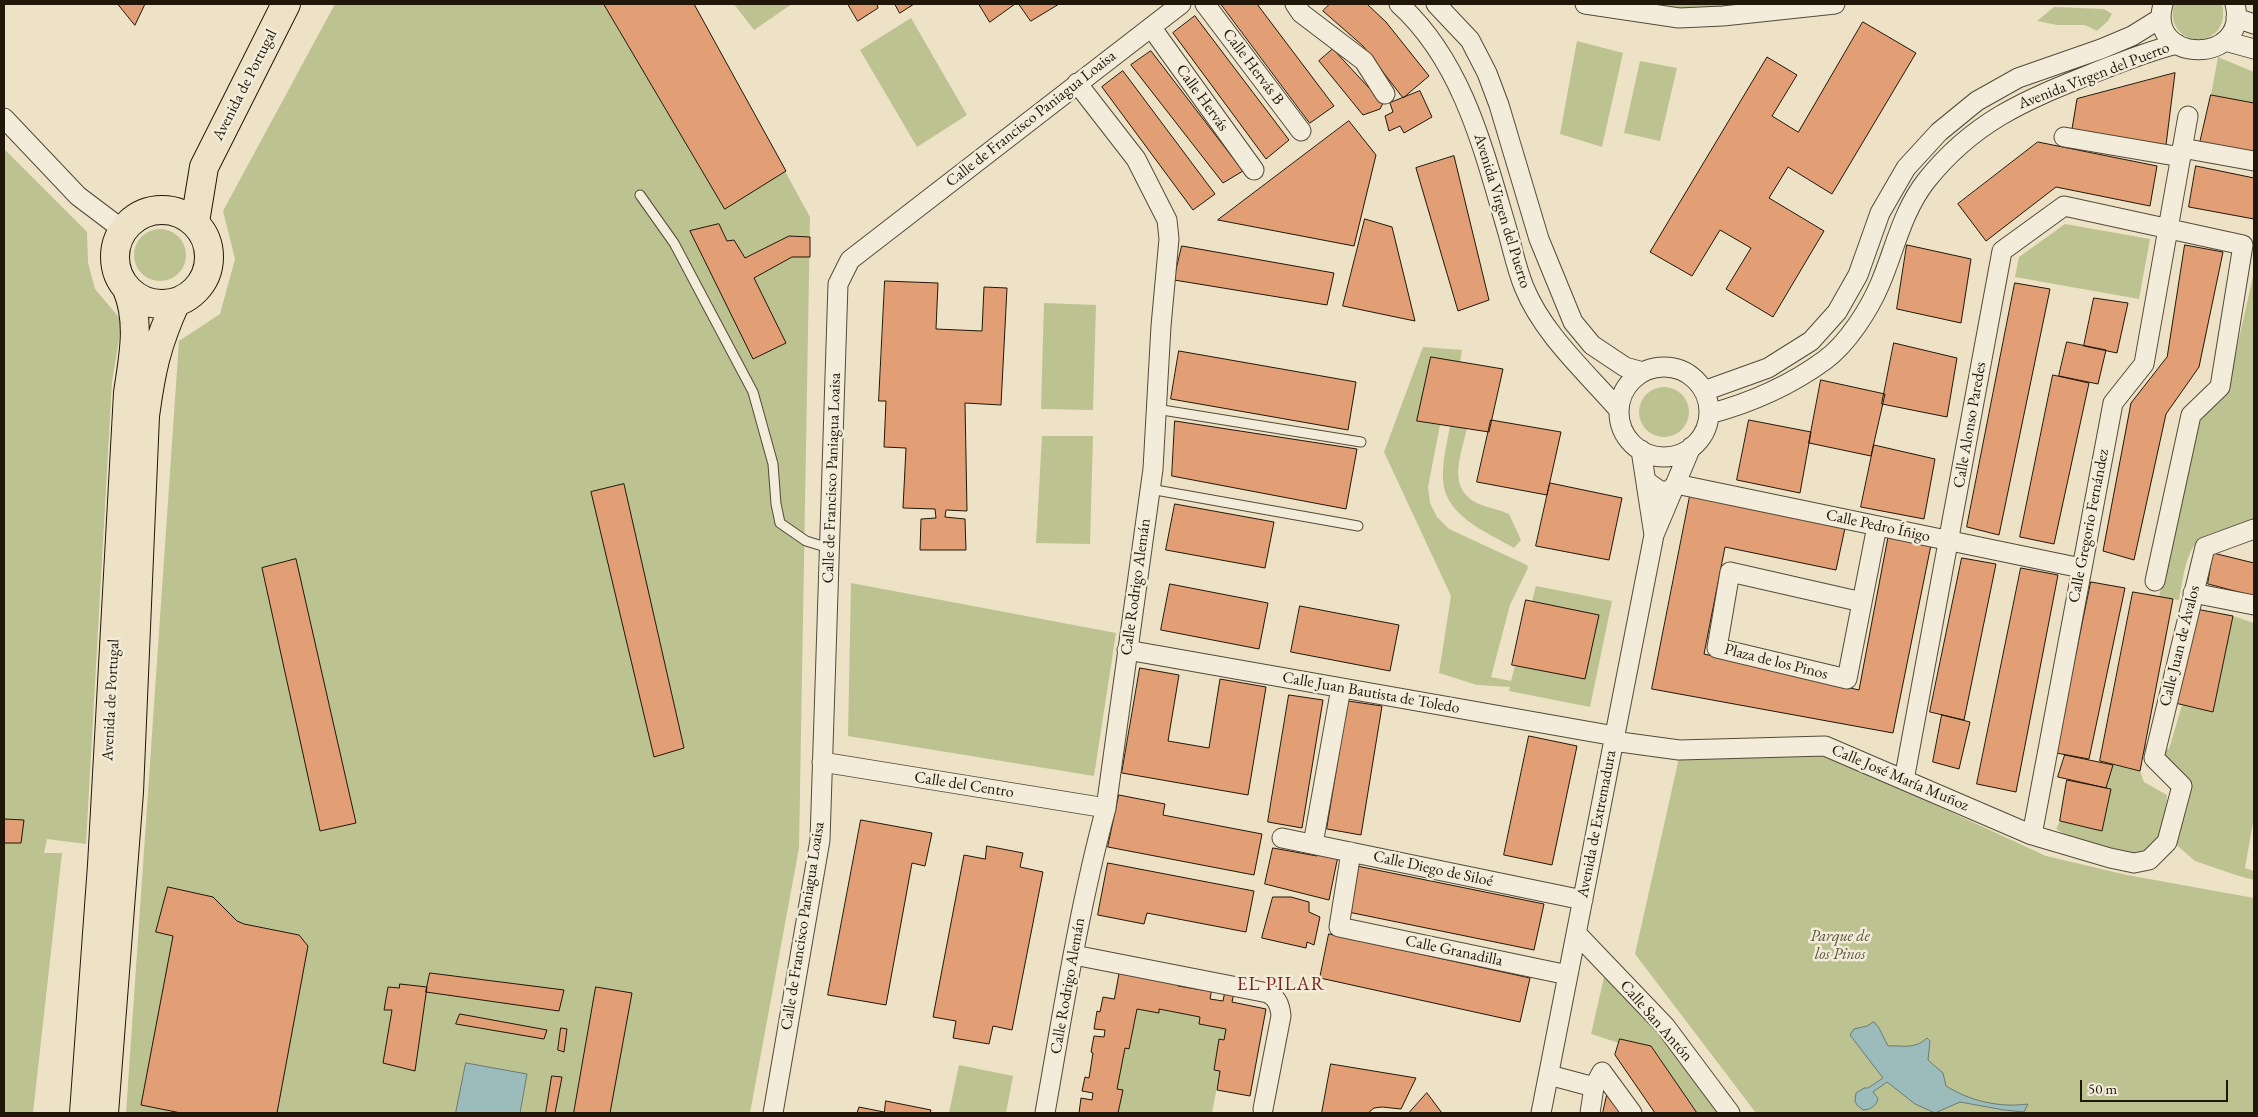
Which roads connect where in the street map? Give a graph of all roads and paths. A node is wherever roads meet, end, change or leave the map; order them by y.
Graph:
1 (286, 4) edge
2 (1181, 4) edge
3 (1204, 4) edge
4 (1295, 4) edge
5 (1399, 4) edge
6 (1436, 4) edge
7 (1585, 4) edge
8 (1835, 4) edge
9 (2162, 11) edge
10 (2235, 11) edge
11 (2254, 24) edge
12 (1151, 27) junction
13 (2225, 41) junction
14 (2177, 44) junction
15 (2254, 49) edge
16 (1077, 83) junction
17 (1385, 94) dead end
18 (2188, 116) dead end
19 (4, 118) edge
20 (1301, 131) dead end
21 (2064, 137) dead end
22 (2182, 153) junction
23 (2254, 161) edge
24 (204, 167) junction
25 (1254, 170) dead end
26 (640, 195) dead end
27 (162, 210) junction
28 (195, 222) junction
29 (2168, 228) junction
30 (123, 230) junction
31 (127, 289) junction
32 (176, 302) junction
33 (1643, 372) junction
34 (1704, 391) junction
35 (1156, 409) junction
36 (1619, 410) junction
37 (1709, 414) junction
38 (1361, 442) dead end
39 (1691, 447) junction
40 (1641, 450) junction
41 (1646, 481) junction
42 (1676, 484) junction
43 (1150, 489) junction
44 (1358, 526) dead end
45 (1877, 526) junction
46 (2254, 529) edge
47 (1654, 535) junction
48 (1950, 541) junction
49 (830, 548) junction
50 (2081, 568) junction
51 (2155, 582) dead end
52 (2193, 594) junction
53 (1862, 602) junction
54 (2254, 605) edge
55 (1127, 650) junction
56 (1341, 688) junction
57 (1614, 739) junction
58 (822, 762) junction
59 (1904, 780) junction
60 (2182, 786) joint
61 (1106, 808) junction
62 (2032, 835) junction
63 (1282, 838) dead end
64 (1313, 844) junction
65 (1351, 852) junction
66 (1583, 900) junction
67 (1577, 934) junction
68 (1074, 955) junction
69 (1568, 975) junction
70 (1549, 1075) junction
71 (1594, 1087) junction
72 (1263, 1109) dead end
73 (84, 1113) edge
74 (104, 1113) edge
75 (774, 1113) edge
76 (1045, 1113) edge
77 (1541, 1113) edge
78 (1590, 1113) edge
79 (1632, 1113) edge
80 (1730, 1113) edge

1 - 24 main road, Avenida de Portugal
2 - 12 street, Calle de Francisco Paniagua Loaisa
3 - 20 street, Calle Hervás B
4 - 17 street
5 - 36 street, Avenida Virgen del Puerto
6 - 33 street, Avenida Virgen del Puerto
7 - 8 street
9 - 14 street
9 - 34 street, Avenida Virgen del Puerto
10 - 11 street
10 - 13 street
12 - 16 street, Calle de Francisco Paniagua Loaisa
12 - 25 street, Calle Hervás
13 - 14 street
13 - 15 street
14 - 37 street, Avenida Virgen del Puerto
16 - 35 street, Calle Rodrigo Alemán
16 - 49 street, Calle de Francisco Paniagua Loaisa
18 - 22 street, Calle Gregorio Fernández
19 - 30 street
21 - 22 street
22 - 23 street
22 - 29 street, Calle Gregorio Fernández
24 - 27 main road, Avenida de Portugal
24 - 28 main road, Avenida de Portugal
26 - 49 lane
27 - 28 main road
27 - 30 main road
28 - 32 main road
29 - 48 street, Calle Alonso Paredes
29 - 50 street, Calle Gregorio Fernández
29 - 51 street, Calle Alonso Paredes
30 - 31 main road
31 - 32 main road
31 - 73 main road, Avenida de Portugal
32 - 74 main road, Avenida de Portugal
33 - 34 street
33 - 36 street
34 - 37 street
35 - 38 lane
35 - 43 street, Calle Rodrigo Alemán
36 - 40 street
37 - 39 street
39 - 40 street
39 - 42 street
40 - 41 street
41 - 42 street
41 - 47 street
42 - 45 street, Calle Pedro Íñigo
42 - 47 street
43 - 44 lane
43 - 55 street, Calle Rodrigo Alemán
45 - 48 street, Calle Pedro Íñigo
45 - 53 street, Plaza de los Pinos
46 - 52 street, Calle Juan de Ávalos
47 - 57 street, Avenida de Extremadura
48 - 50 street, Calle Pedro Íñigo
48 - 59 street, Calle Alonso Paredes
49 - 58 street, Calle de Francisco Paniagua Loaisa
50 - 62 street, Calle Gregorio Fernández
52 - 54 street
52 - 60 street, Calle Juan de Ávalos
53 - 53 street, Plaza de los Pinos
55 - 56 street, Calle Juan Bautista de Toledo
55 - 61 street, Calle Rodrigo Alemán
56 - 57 street, Calle Juan Bautista de Toledo
56 - 64 street
57 - 59 street, Calle José María Muñoz
57 - 66 street, Avenida de Extremadura
58 - 61 street, Calle del Centro
58 - 75 street, Calle de Francisco Paniagua Loaisa
59 - 62 street, Calle José María Muñoz
60 - 62 street, Calle José María Muñoz
61 - 68 street, Calle Rodrigo Alemán
63 - 64 street, Calle Diego de Siloé
64 - 65 street, Calle Diego de Siloé
65 - 66 street, Calle Diego de Siloé
65 - 69 street, Calle Granadilla
66 - 67 street, Avenida de Extremadura
67 - 69 street, Avenida de Extremadura
67 - 80 street, Calle San Antón
68 - 72 street
68 - 76 street, Calle Rodrigo Alemán
69 - 70 street, Avenida de Extremadura
70 - 71 street
70 - 77 street, Avenida de Extremadura
71 - 78 street
71 - 79 street

